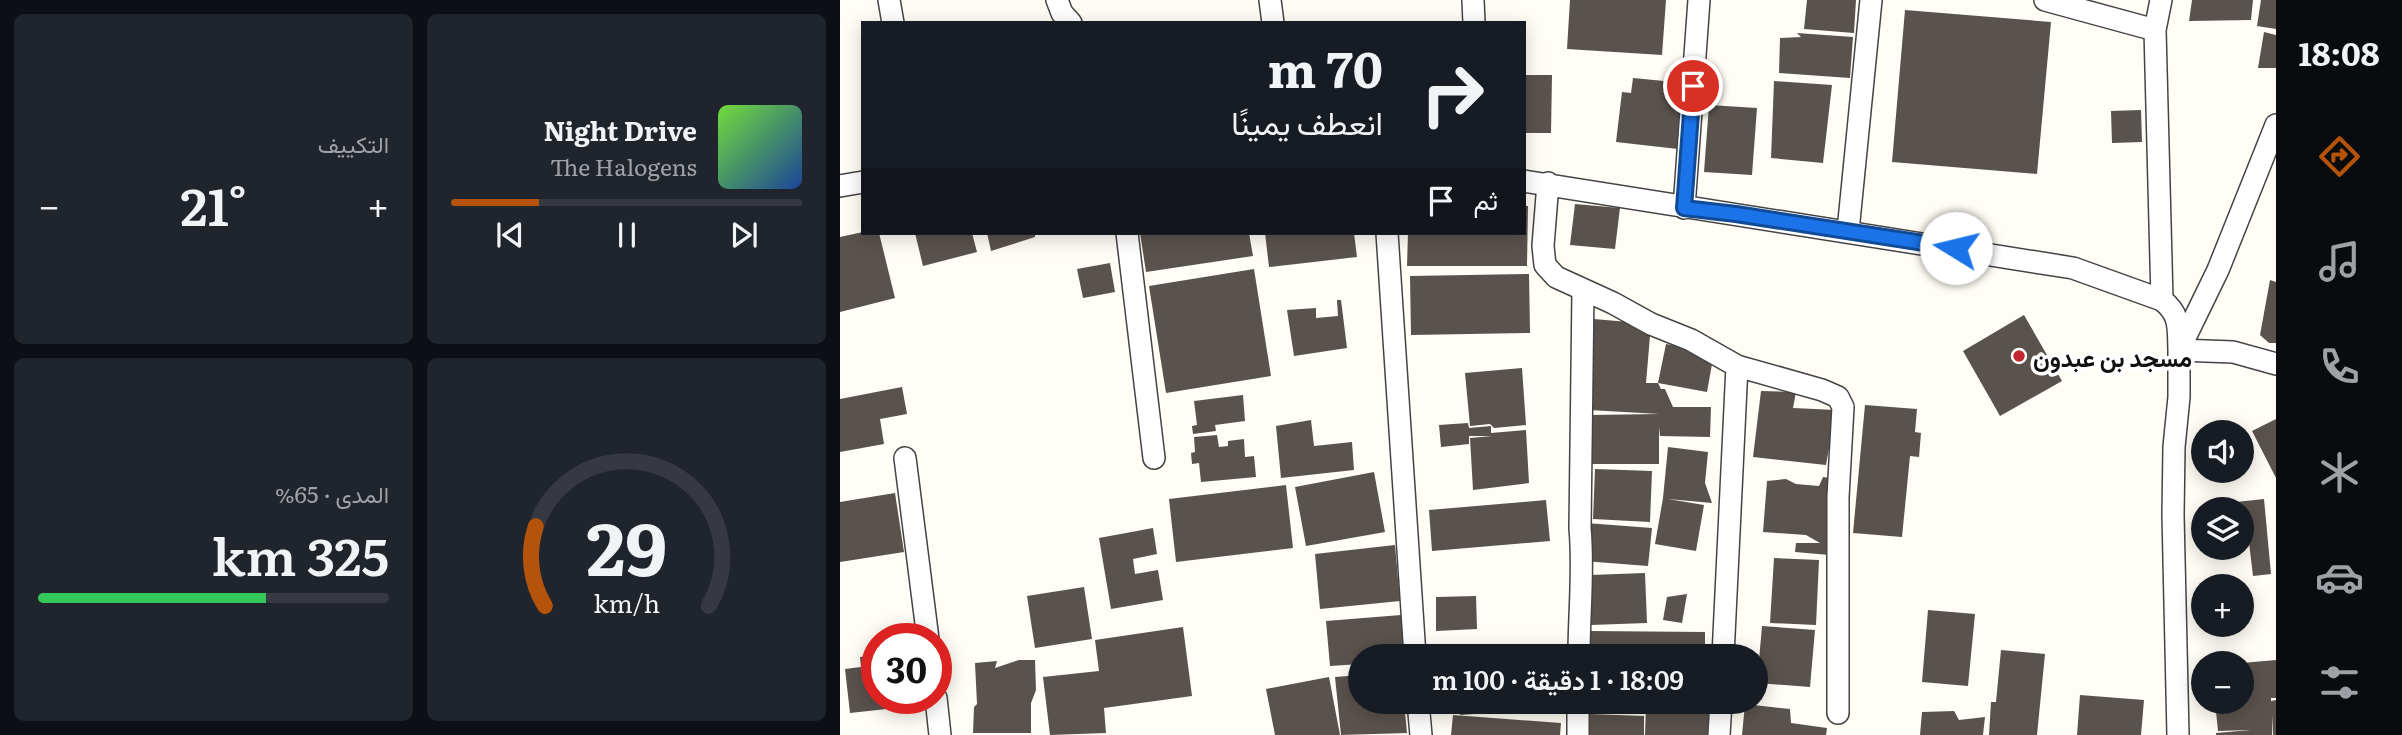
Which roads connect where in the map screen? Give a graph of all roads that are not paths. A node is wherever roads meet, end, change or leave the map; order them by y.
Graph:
1 (888, 0) edge
2 (1057, 0) edge
3 (1270, 0) edge
4 (1473, 0) edge
5 (1699, 0) edge
6 (1871, 0) edge
7 (2045, 0) edge
8 (2161, 0) edge
9 (893, 21) edge
10 (1069, 21) edge
11 (1273, 21) edge
12 (1474, 21) edge
13 (2155, 30) junction
14 (2276, 125) edge
15 (861, 181) edge
16 (1526, 181) edge
17 (1548, 183) junction
18 (840, 186) edge
19 (1684, 208) junction
20 (1848, 232) junction
21 (1127, 235) edge
22 (1387, 235) edge
23 (1583, 291) junction
24 (2162, 300) junction
25 (2179, 350) junction
26 (2276, 364) edge
27 (1737, 366) junction
28 (905, 458) dead end
29 (1154, 458) dead end
30 (926, 623) edge
31 (1414, 644) edge
32 (1579, 644) edge
33 (1724, 644) edge
34 (1838, 713) dead end
35 (938, 714) edge
36 (1419, 714) edge
37 (1578, 714) edge
38 (1720, 714) edge
39 (940, 735) edge
40 (1421, 735) edge
41 (1578, 735) edge
42 (1719, 735) edge
43 (2178, 735) edge

1 - 9 street
2 - 10 street
3 - 11 street
4 - 12 street
5 - 19 street
6 - 20 street
7 - 13 street
8 - 13 street
13 - 24 street
14 - 25 street
15 - 18 street
16 - 17 street
17 - 19 street
17 - 23 street
19 - 20 street
20 - 24 street
21 - 29 street
22 - 31 street
23 - 27 street
23 - 32 street
24 - 25 street
25 - 26 street
25 - 43 street
27 - 33 street
27 - 34 street
28 - 30 street
35 - 39 street
36 - 40 street
37 - 41 street
38 - 42 street

